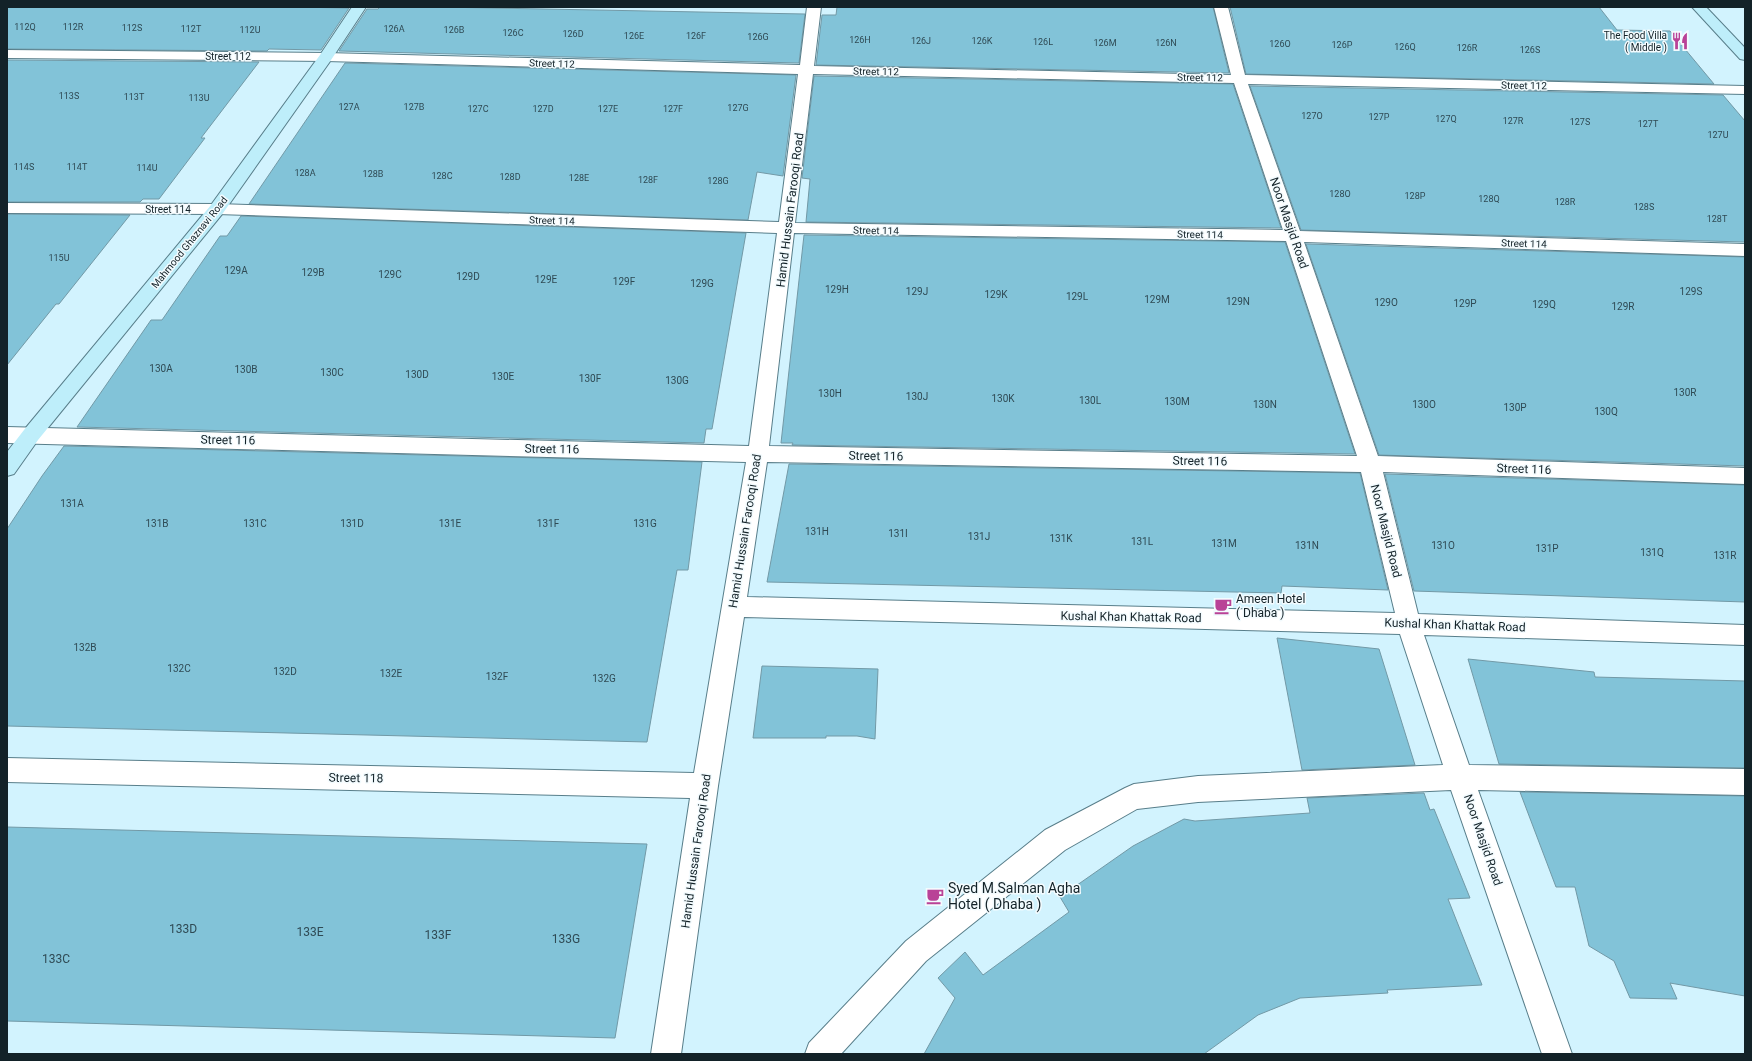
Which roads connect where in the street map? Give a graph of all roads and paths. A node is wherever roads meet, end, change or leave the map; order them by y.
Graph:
1 (359, 7) edge
2 (814, 7) edge
3 (1221, 7) edge
4 (1699, 7) edge
5 (7, 54) edge
6 (1745, 56) edge
7 (326, 57) junction
8 (807, 70) junction
9 (1239, 78) junction
10 (1745, 90) edge
11 (7, 208) edge
12 (217, 209) junction
13 (787, 228) junction
14 (1293, 236) junction
15 (1745, 250) edge
16 (7, 435) edge
17 (31, 435) junction
18 (758, 454) junction
19 (1370, 464) junction
20 (7, 468) edge
21 (1745, 476) edge
22 (733, 607) junction
23 (1409, 624) junction
24 (1745, 634) edge
25 (7, 770) edge
26 (1460, 777) junction
27 (1745, 782) edge
28 (705, 786) junction
29 (666, 1054) edge
30 (820, 1054) edge
31 (1557, 1054) edge

1 - 7 street, Mahmood Ghaznavi Road
2 - 8 street, Hamid Hussain Farooqi Road
3 - 9 street, Noor Masjid Road
4 - 6 street
5 - 7 street, Street 112
7 - 8 street, Street 112
7 - 12 street, Mahmood Ghaznavi Road
8 - 9 street, Street 112
8 - 13 street, Hamid Hussain Farooqi Road
9 - 10 street, Street 112
9 - 14 street, Noor Masjid Road
11 - 12 street, Street 114
12 - 13 street, Street 114
12 - 17 street, Mahmood Ghaznavi Road
13 - 14 street, Street 114
13 - 18 street, Hamid Hussain Farooqi Road
14 - 15 street, Street 114
14 - 19 street, Noor Masjid Road
16 - 17 street, Street 116
17 - 18 street, Street 116
17 - 20 street, Mahmood Ghaznavi Road
18 - 19 street, Street 116
18 - 22 street, Hamid Hussain Farooqi Road
19 - 21 street, Street 116
19 - 23 street, Noor Masjid Road
22 - 23 street, Kushal Khan Khattak Road
22 - 28 street, Hamid Hussain Farooqi Road
23 - 24 street, Kushal Khan Khattak Road
23 - 26 street, Noor Masjid Road
25 - 28 street, Street 118
26 - 27 street
26 - 30 street
26 - 31 street, Noor Masjid Road
28 - 29 street, Hamid Hussain Farooqi Road

